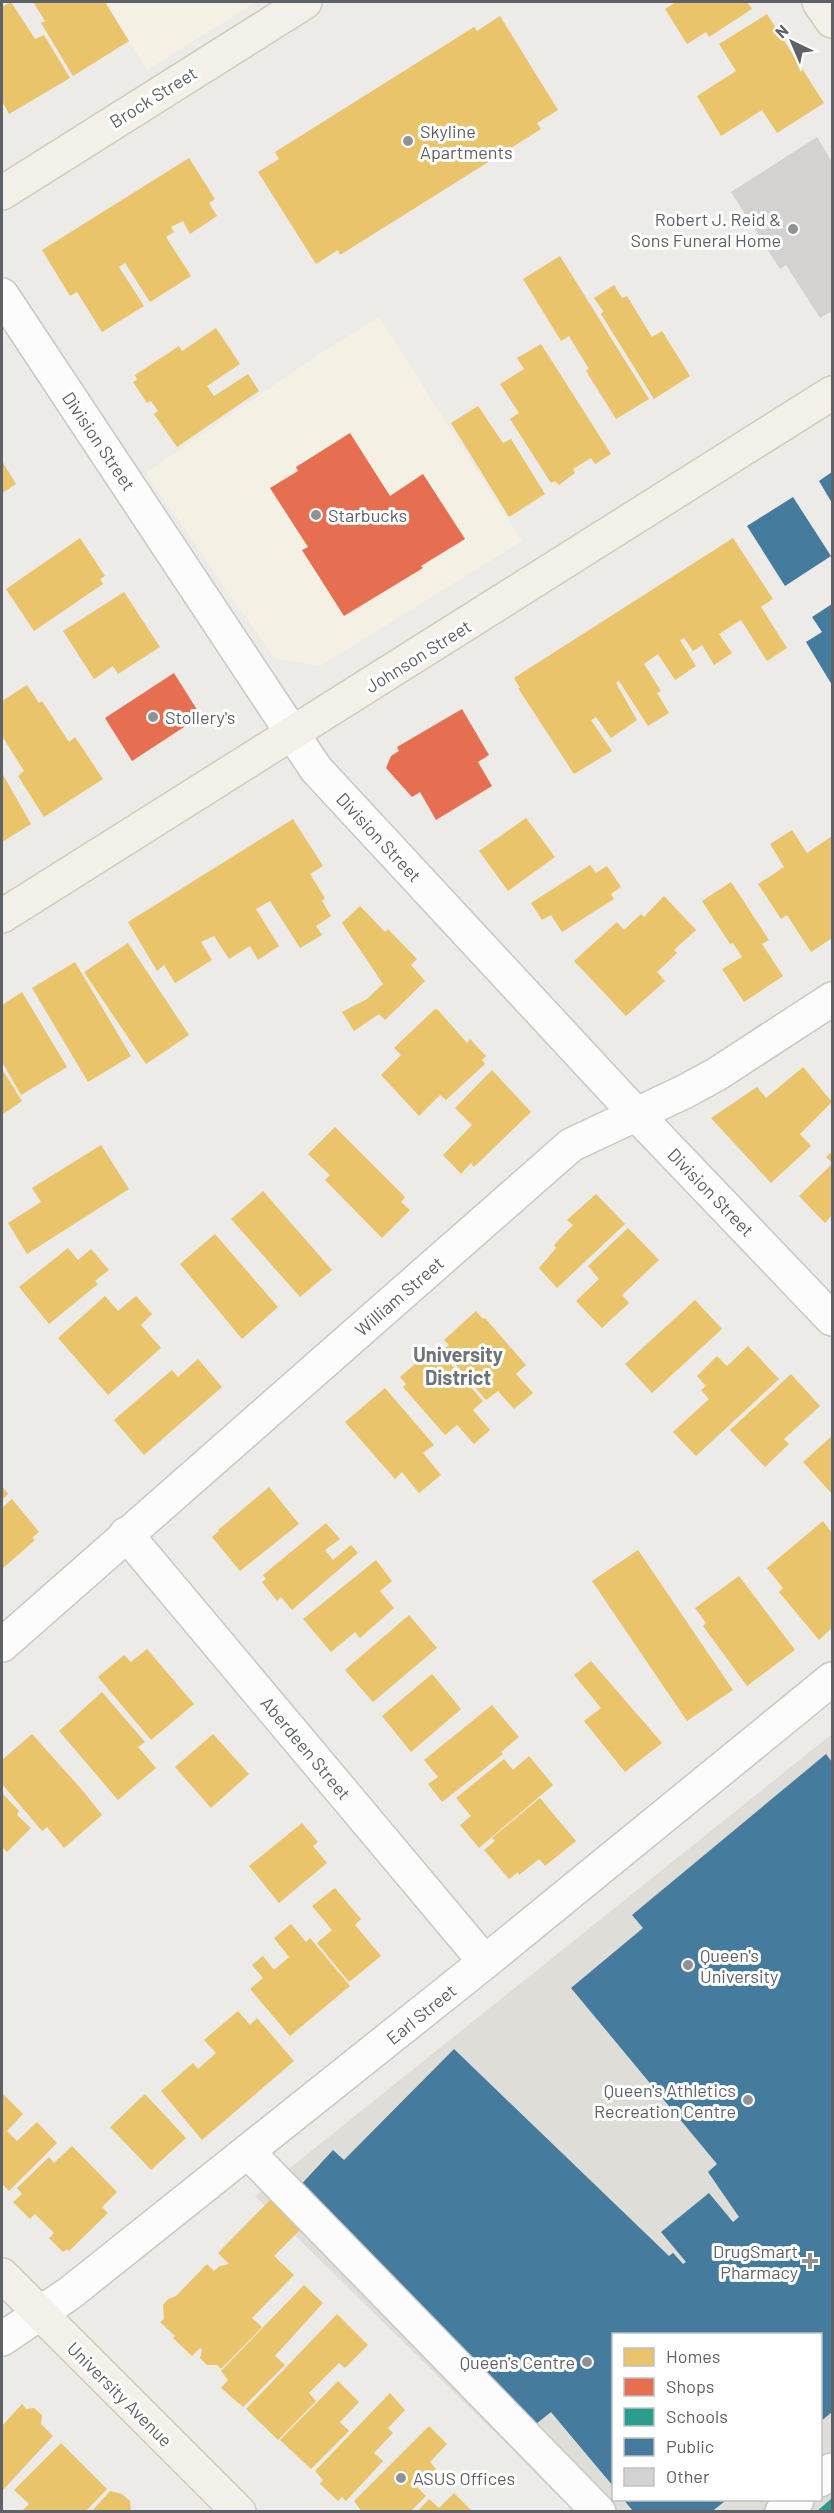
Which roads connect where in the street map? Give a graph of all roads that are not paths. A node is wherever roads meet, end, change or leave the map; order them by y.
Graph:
1 (305, 2) edge
2 (819, 2) edge
3 (832, 21) edge
4 (2, 193) edge
5 (2, 295) edge
6 (832, 393) edge
7 (293, 735) junction
8 (2, 916) edge
9 (832, 999) edge
10 (636, 1114) junction
11 (832, 1319) edge
12 (126, 1534) junction
13 (2, 1645) edge
14 (832, 1679) edge
15 (484, 1962) junction
16 (248, 2152) junction
17 (2, 2276) edge
18 (39, 2314) junction
19 (2, 2339) edge
20 (794, 2501) edge
21 (238, 2511) edge
22 (599, 2511) edge
23 (782, 2511) edge

1 - 4 main road, Brock Street
2 - 3 main road
5 - 7 street, Division Street
6 - 7 main road, Johnson Street
7 - 8 main road, Johnson Street
7 - 10 street, Division Street
9 - 10 street, William Street
10 - 11 street, Division Street
10 - 12 street, William Street
12 - 13 street, William Street
12 - 15 street, Aberdeen Street
14 - 15 street, Earl Street
15 - 16 street, Earl Street
16 - 18 street, Earl Street
16 - 22 street
17 - 18 main road, University Avenue
18 - 19 street, Earl Street
18 - 21 main road, University Avenue
20 - 23 street

